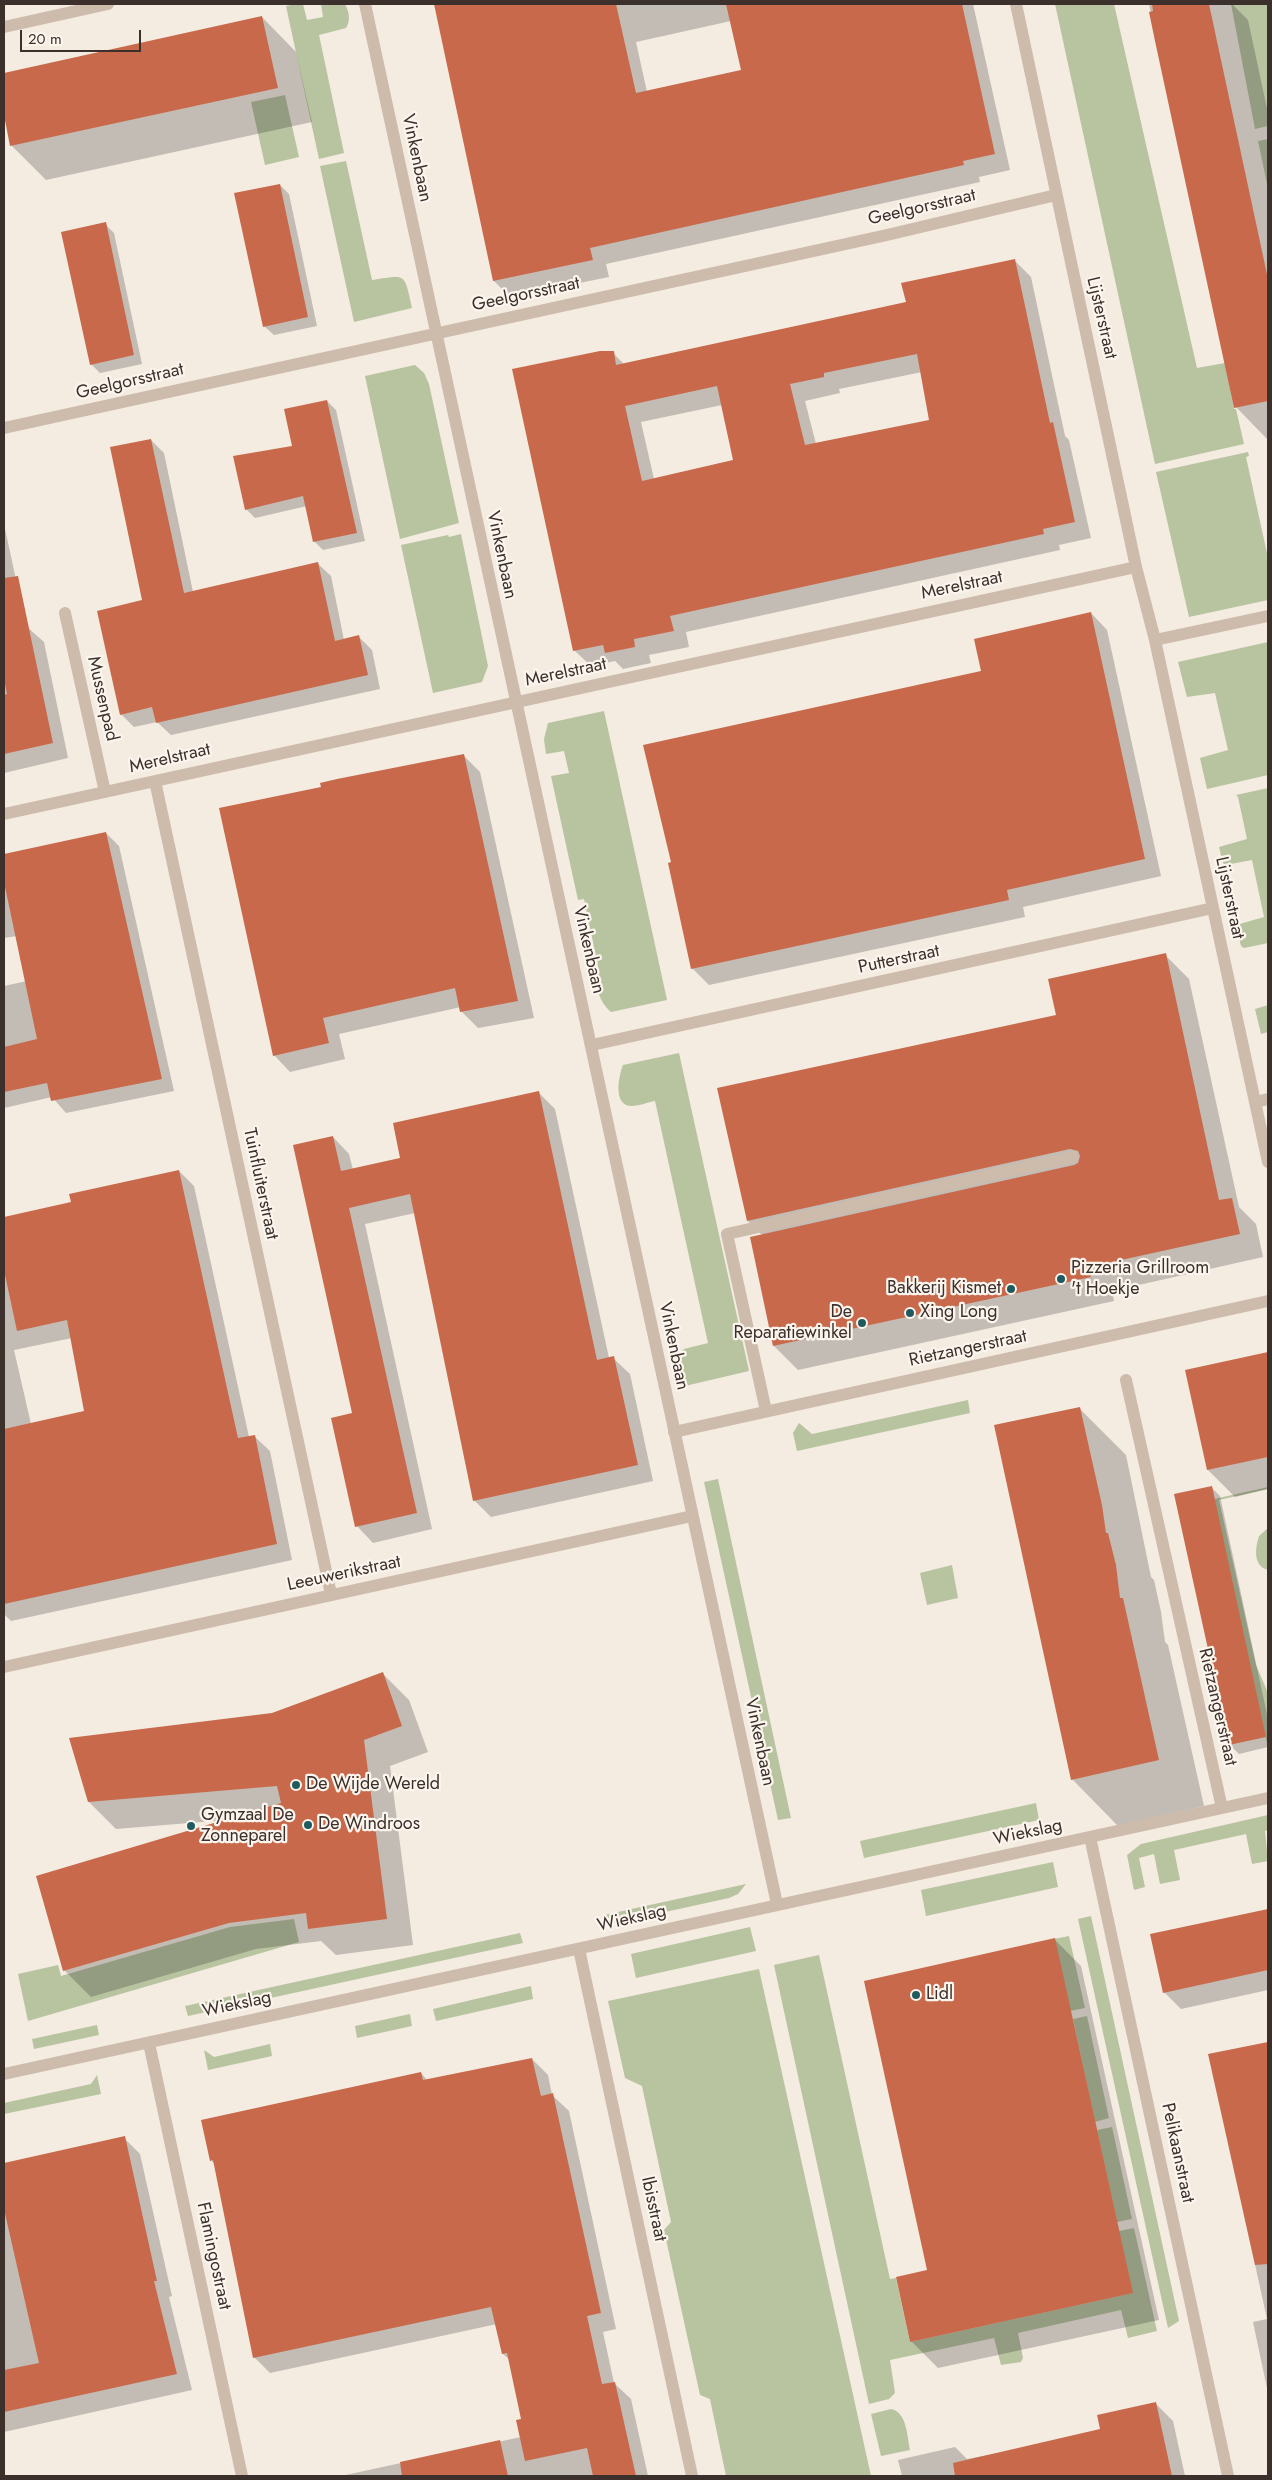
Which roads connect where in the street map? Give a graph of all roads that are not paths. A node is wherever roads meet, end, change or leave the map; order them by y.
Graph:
1 (108, 4) edge
2 (365, 4) edge
3 (1016, 4) edge
4 (4, 27) edge
5 (1056, 195) junction
6 (436, 332) junction
7 (4, 428) edge
8 (1136, 567) junction
9 (65, 613) dead end
10 (1268, 616) edge
11 (1155, 640) junction
12 (515, 702) junction
13 (155, 781) junction
14 (105, 792) junction
15 (4, 814) edge
16 (1213, 908) junction
17 (592, 1044) junction
18 (1262, 1100) edge
19 (1072, 1158) dead end
20 (1268, 1162) edge
21 (1268, 1301) edge
22 (1126, 1380) dead end
23 (766, 1411) junction
24 (674, 1432) junction
25 (692, 1516) junction
26 (331, 1594) junction
27 (4, 1667) edge
28 (1268, 1798) edge
29 (1222, 1808) junction
30 (1090, 1837) junction
31 (777, 1904) junction
32 (579, 1949) junction
33 (149, 2042) junction
34 (4, 2074) edge
35 (242, 2476) edge
36 (692, 2476) edge
37 (1228, 2476) edge

1 - 4 street
2 - 6 street, Vinkenbaan
3 - 5 street, Lijsterstraat
5 - 6 street, Geelgorsstraat
5 - 8 street, Lijsterstraat
6 - 7 street, Geelgorsstraat
6 - 12 street, Vinkenbaan
8 - 11 street, Lijsterstraat
8 - 12 street, Merelstraat
9 - 14 street, Mussenpad
10 - 11 street
11 - 16 street, Lijsterstraat
12 - 13 street, Merelstraat
12 - 17 street, Vinkenbaan
13 - 14 street, Merelstraat
13 - 26 street, Tuinfluiterstraat
14 - 15 street, Merelstraat
16 - 17 street, Putterstraat
16 - 18 street, Lijsterstraat
17 - 24 street, Vinkenbaan
18 - 20 street, Lijsterstraat
19 - 23 street
21 - 23 street, Rietzangerstraat
22 - 29 street, Rietzangerstraat
23 - 24 street, Rietzangerstraat
24 - 25 street, Vinkenbaan
25 - 26 street, Leeuwerikstraat
25 - 31 street, Vinkenbaan
26 - 27 street, Leeuwerikstraat
28 - 29 street, Wiekslag
29 - 30 street, Wiekslag
30 - 31 street, Wiekslag
30 - 37 street, Pelikaanstraat
31 - 32 street, Wiekslag
32 - 33 street, Wiekslag
32 - 36 street, Ibisstraat
33 - 34 street, Wiekslag
33 - 35 street, Flamingostraat

